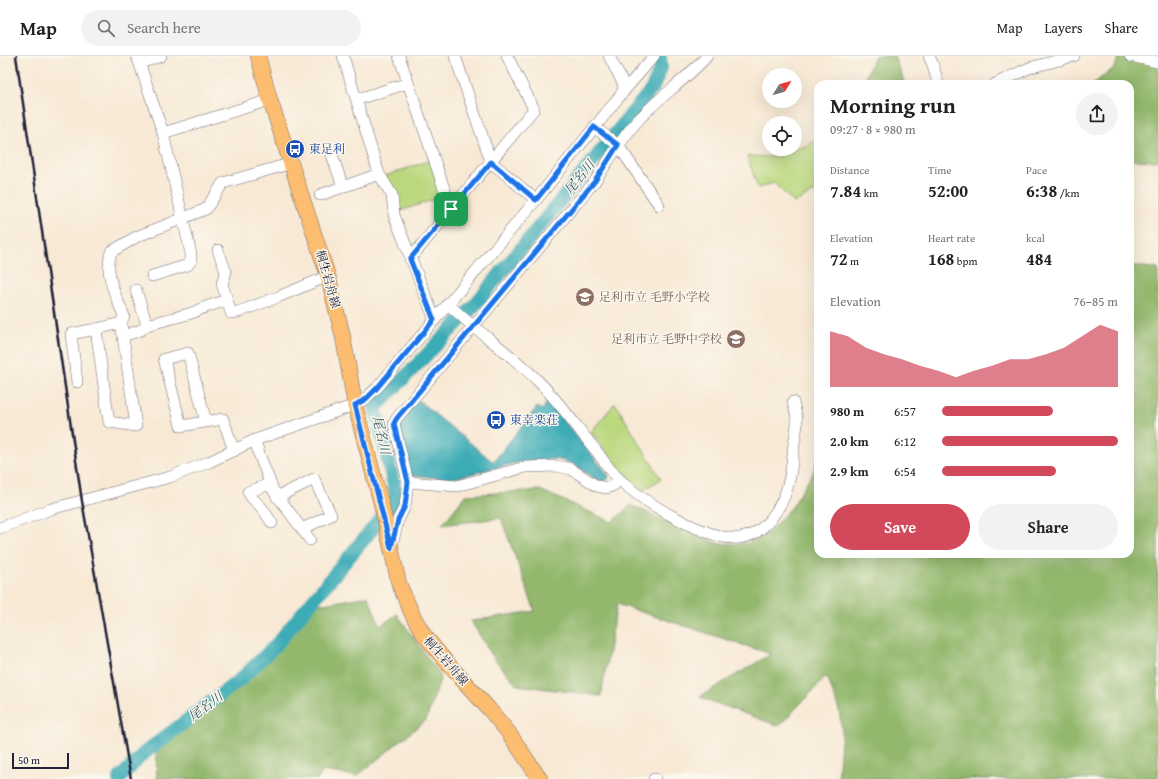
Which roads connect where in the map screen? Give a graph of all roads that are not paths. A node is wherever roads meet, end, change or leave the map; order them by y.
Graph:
1 (160, 56) edge
2 (258, 56) edge
3 (343, 56) edge
4 (399, 56) edge
5 (455, 56) edge
6 (507, 56) edge
7 (609, 56) edge
8 (707, 56) edge
9 (929, 56) edge
10 (1074, 56) edge
11 (1130, 56) edge
12 (138, 59) edge
13 (651, 60) edge
14 (1158, 62) edge
15 (937, 80) edge
16 (1004, 80) edge
17 (408, 83) junction
18 (623, 92) junction
19 (358, 99) junction
20 (270, 100) junction
21 (598, 130) junction
22 (163, 133) junction
23 (616, 144) junction
24 (332, 154) dead end
25 (491, 162) junction
26 (292, 163) junction
27 (380, 174) junction
28 (343, 187) junction
29 (320, 195) dead end
30 (536, 200) junction
31 (659, 205) dead end
32 (451, 209) junction
33 (182, 218) junction
34 (218, 250) dead end
35 (410, 259) junction
36 (152, 276) dead end
37 (328, 276) junction
38 (136, 290) dead end
39 (227, 300) junction
40 (452, 308) junction
41 (434, 320) junction
42 (121, 323) junction
43 (470, 323) junction
44 (147, 325) junction
45 (96, 329) junction
46 (123, 336) junction
47 (77, 382) dead end
48 (792, 402) dead end
49 (355, 405) junction
50 (206, 422) junction
51 (256, 440) junction
52 (234, 451) junction
53 (619, 479) junction
54 (408, 482) junction
55 (269, 484) junction
56 (277, 497) junction
57 (272, 523) dead end
58 (0, 528) edge
59 (302, 529) junction
60 (310, 540) dead end
61 (391, 548) junction
62 (540, 779) edge

1 - 12 street
2 - 20 main road, 桐生岩舟線
3 - 19 street
4 - 17 street
5 - 25 street
6 - 25 street
7 - 18 street
8 - 23 street
9 - 15 street
10 - 16 street
11 - 14 street
12 - 22 street
13 - 18 street
17 - 19 street
17 - 32 street
18 - 21 street
19 - 27 street
20 - 22 street
20 - 26 main road, 桐生岩舟線
21 - 23 street
21 - 30 street
22 - 33 street
23 - 31 street
23 - 43 street
24 - 28 street
25 - 30 street
25 - 32 street
26 - 33 street
26 - 37 main road, 桐生岩舟線
27 - 28 street
27 - 35 street
28 - 29 street
30 - 40 street
32 - 35 street
33 - 36 street
33 - 42 street
34 - 39 street
35 - 41 street
37 - 39 street
37 - 49 main road, 桐生岩舟線
38 - 44 street
39 - 44 street
40 - 41 street
40 - 43 street
41 - 49 street
42 - 45 street
42 - 46 street
43 - 53 street
43 - 54 street
44 - 46 street
45 - 46 street
45 - 47 street
48 - 53 street
49 - 51 street
49 - 61 main road, 桐生岩舟線
50 - 50 street
50 - 52 street
51 - 52 street
51 - 55 street
52 - 58 street
53 - 54 street
54 - 61 street
55 - 56 street
55 - 57 street
56 - 59 street
56 - 59 street
59 - 60 street
61 - 62 main road, 桐生岩舟線

